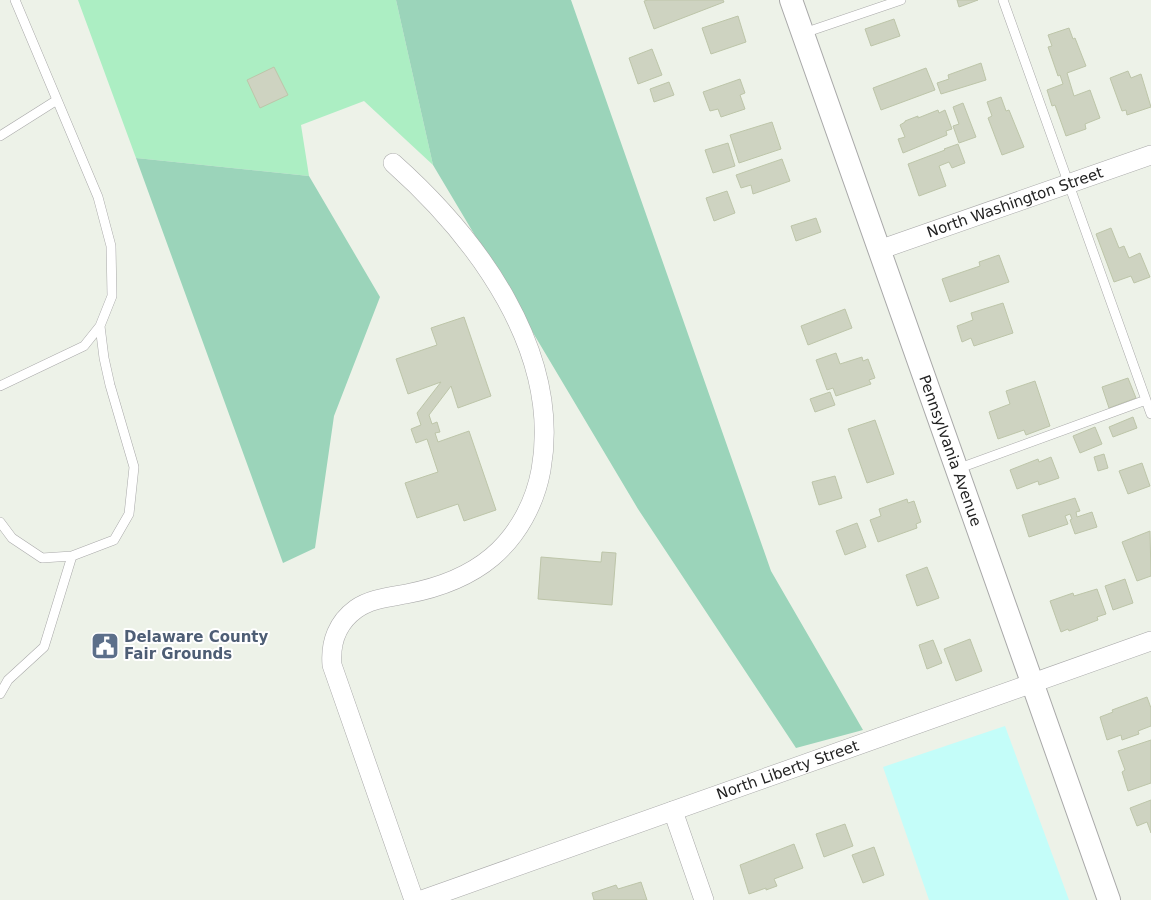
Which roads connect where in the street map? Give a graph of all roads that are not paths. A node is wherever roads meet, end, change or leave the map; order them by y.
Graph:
1 (15, 0) edge
2 (790, 0) edge
3 (901, 0) edge
4 (1003, 0) edge
5 (802, 34) junction
6 (57, 100) junction
7 (0, 136) edge
8 (1151, 155) edge
9 (394, 163) dead end
10 (1070, 183) junction
11 (879, 250) junction
12 (100, 326) junction
13 (0, 386) edge
14 (1146, 400) junction
15 (1151, 414) edge
16 (956, 469) junction
17 (0, 522) edge
18 (72, 556) junction
19 (1151, 641) edge
20 (1032, 683) junction
21 (0, 694) edge
22 (673, 811) junction
23 (414, 900) edge
24 (422, 900) edge
25 (704, 900) edge
26 (1109, 900) edge

1 - 6 lane
2 - 5 street, Pennsylvania Avenue
3 - 5 lane
4 - 10 lane
5 - 11 street, Pennsylvania Avenue
6 - 7 lane
6 - 12 lane
8 - 10 street, North Washington Street
9 - 23 street
10 - 11 street, North Washington Street
10 - 14 lane
11 - 16 street, Pennsylvania Avenue
12 - 13 lane
12 - 18 lane
14 - 15 lane
14 - 16 lane
16 - 20 street, Pennsylvania Avenue
17 - 18 lane
18 - 21 lane
19 - 20 street, North Liberty Street
20 - 22 street, North Liberty Street
20 - 26 street, Pennsylvania Avenue
22 - 24 street, North Liberty Street
22 - 25 street

